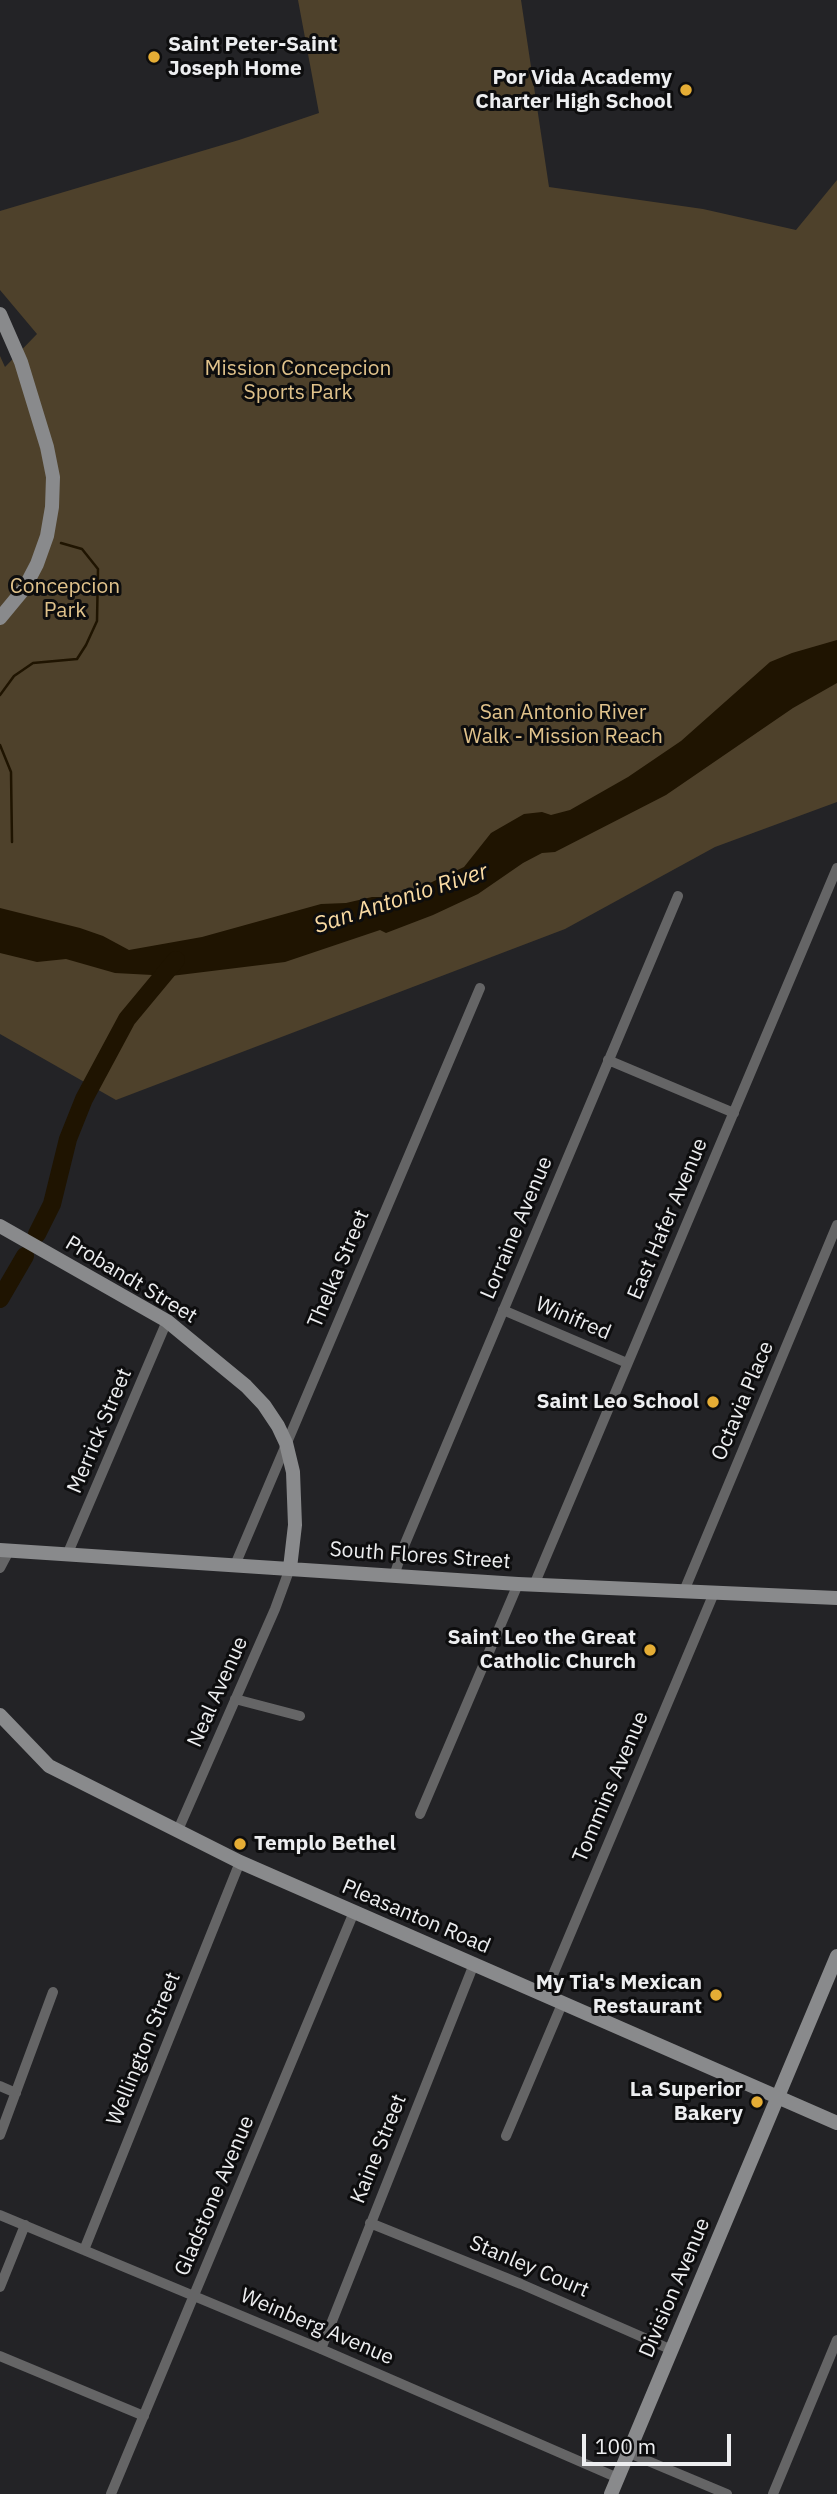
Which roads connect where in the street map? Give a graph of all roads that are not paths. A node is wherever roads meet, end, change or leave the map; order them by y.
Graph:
1 (0, 314) edge
2 (0, 618) edge
3 (837, 868) edge
4 (678, 896) dead end
5 (480, 988) dead end
6 (608, 1060) junction
7 (734, 1113) junction
8 (837, 1225) edge
9 (0, 1226) edge
10 (503, 1310) junction
11 (167, 1321) junction
12 (627, 1363) junction
13 (286, 1443) junction
14 (4, 1551) edge
15 (68, 1555) junction
16 (235, 1565) junction
17 (0, 1568) edge
18 (290, 1568) junction
19 (394, 1576) junction
20 (518, 1584) junction
21 (534, 1584) junction
22 (684, 1591) junction
23 (714, 1593) junction
24 (837, 1598) edge
25 (235, 1699) junction
26 (300, 1716) dead end
27 (1, 1720) edge
28 (419, 1814) dead end
29 (178, 1830) junction
30 (240, 1862) junction
31 (354, 1912) junction
32 (837, 1956) edge
33 (474, 1964) junction
34 (53, 1992) dead end
35 (544, 1996) junction
36 (562, 2004) junction
37 (0, 2086) edge
38 (16, 2093) junction
39 (777, 2098) junction
40 (837, 2123) edge
41 (0, 2135) edge
42 (506, 2136) dead end
43 (0, 2215) edge
44 (370, 2223) junction
45 (25, 2225) junction
46 (84, 2250) junction
47 (0, 2287) edge
48 (194, 2296) junction
49 (837, 2340) edge
50 (321, 2348) junction
51 (672, 2350) junction
52 (0, 2356) edge
53 (144, 2416) junction
54 (629, 2453) junction
55 (618, 2477) junction
56 (111, 2494) edge
57 (611, 2494) edge
58 (727, 2494) edge
59 (773, 2494) edge

1 - 2 main road
3 - 7 street, East Hafer Avenue
4 - 6 street, Lorraine Avenue
5 - 13 street, Thelka Street
6 - 7 street
6 - 10 street, Lorraine Avenue
7 - 12 street, East Hafer Avenue
8 - 22 street, Octavia Place
9 - 11 main road, Probandt Street
10 - 12 street, Winifred
10 - 19 street, Lorraine Avenue
11 - 13 main road, Probandt Street
11 - 15 street, Merrick Street
12 - 21 street, East Hafer Avenue
13 - 16 street, Thelka Street
13 - 18 main road, Probandt Street
14 - 15 main road, South Flores Street
14 - 17 street
15 - 16 main road, South Flores Street
16 - 18 main road, South Flores Street
18 - 19 main road, South Flores Street
18 - 25 street, Neal Avenue
19 - 20 main road, South Flores Street
20 - 21 main road, South Flores Street
20 - 28 street
21 - 22 main road, South Flores Street
22 - 23 main road, South Flores Street
23 - 24 main road, South Flores Street
23 - 35 street, Tommins Avenue
25 - 26 street
25 - 29 street, Neal Avenue
27 - 29 main road, Pleasanton Road
29 - 30 main road, Pleasanton Road
30 - 31 main road, Pleasanton Road
30 - 46 street, Wellington Street
31 - 33 main road, Pleasanton Road
31 - 48 street, Gladstone Avenue
32 - 39 main road, Division Avenue
33 - 35 main road, Pleasanton Road
33 - 44 street, Kaine Street
34 - 38 street
35 - 36 main road, Pleasanton Road
36 - 39 main road, Pleasanton Road
36 - 42 street
37 - 38 street
38 - 41 street
39 - 40 main road, Pleasanton Road
39 - 51 main road, Division Avenue
43 - 45 street, Weinberg Avenue
44 - 50 street, Kaine Street
44 - 51 street, Stanley Court
45 - 46 street, Weinberg Avenue
45 - 47 street
46 - 48 street, Weinberg Avenue
48 - 50 street, Weinberg Avenue
48 - 53 street, Gladstone Avenue
49 - 59 street
50 - 55 street, Weinberg Avenue
51 - 54 main road, Division Avenue
52 - 53 street
53 - 56 street, Gladstone Avenue
54 - 55 main road, Division Avenue
54 - 58 street
55 - 57 main road, Division Avenue

